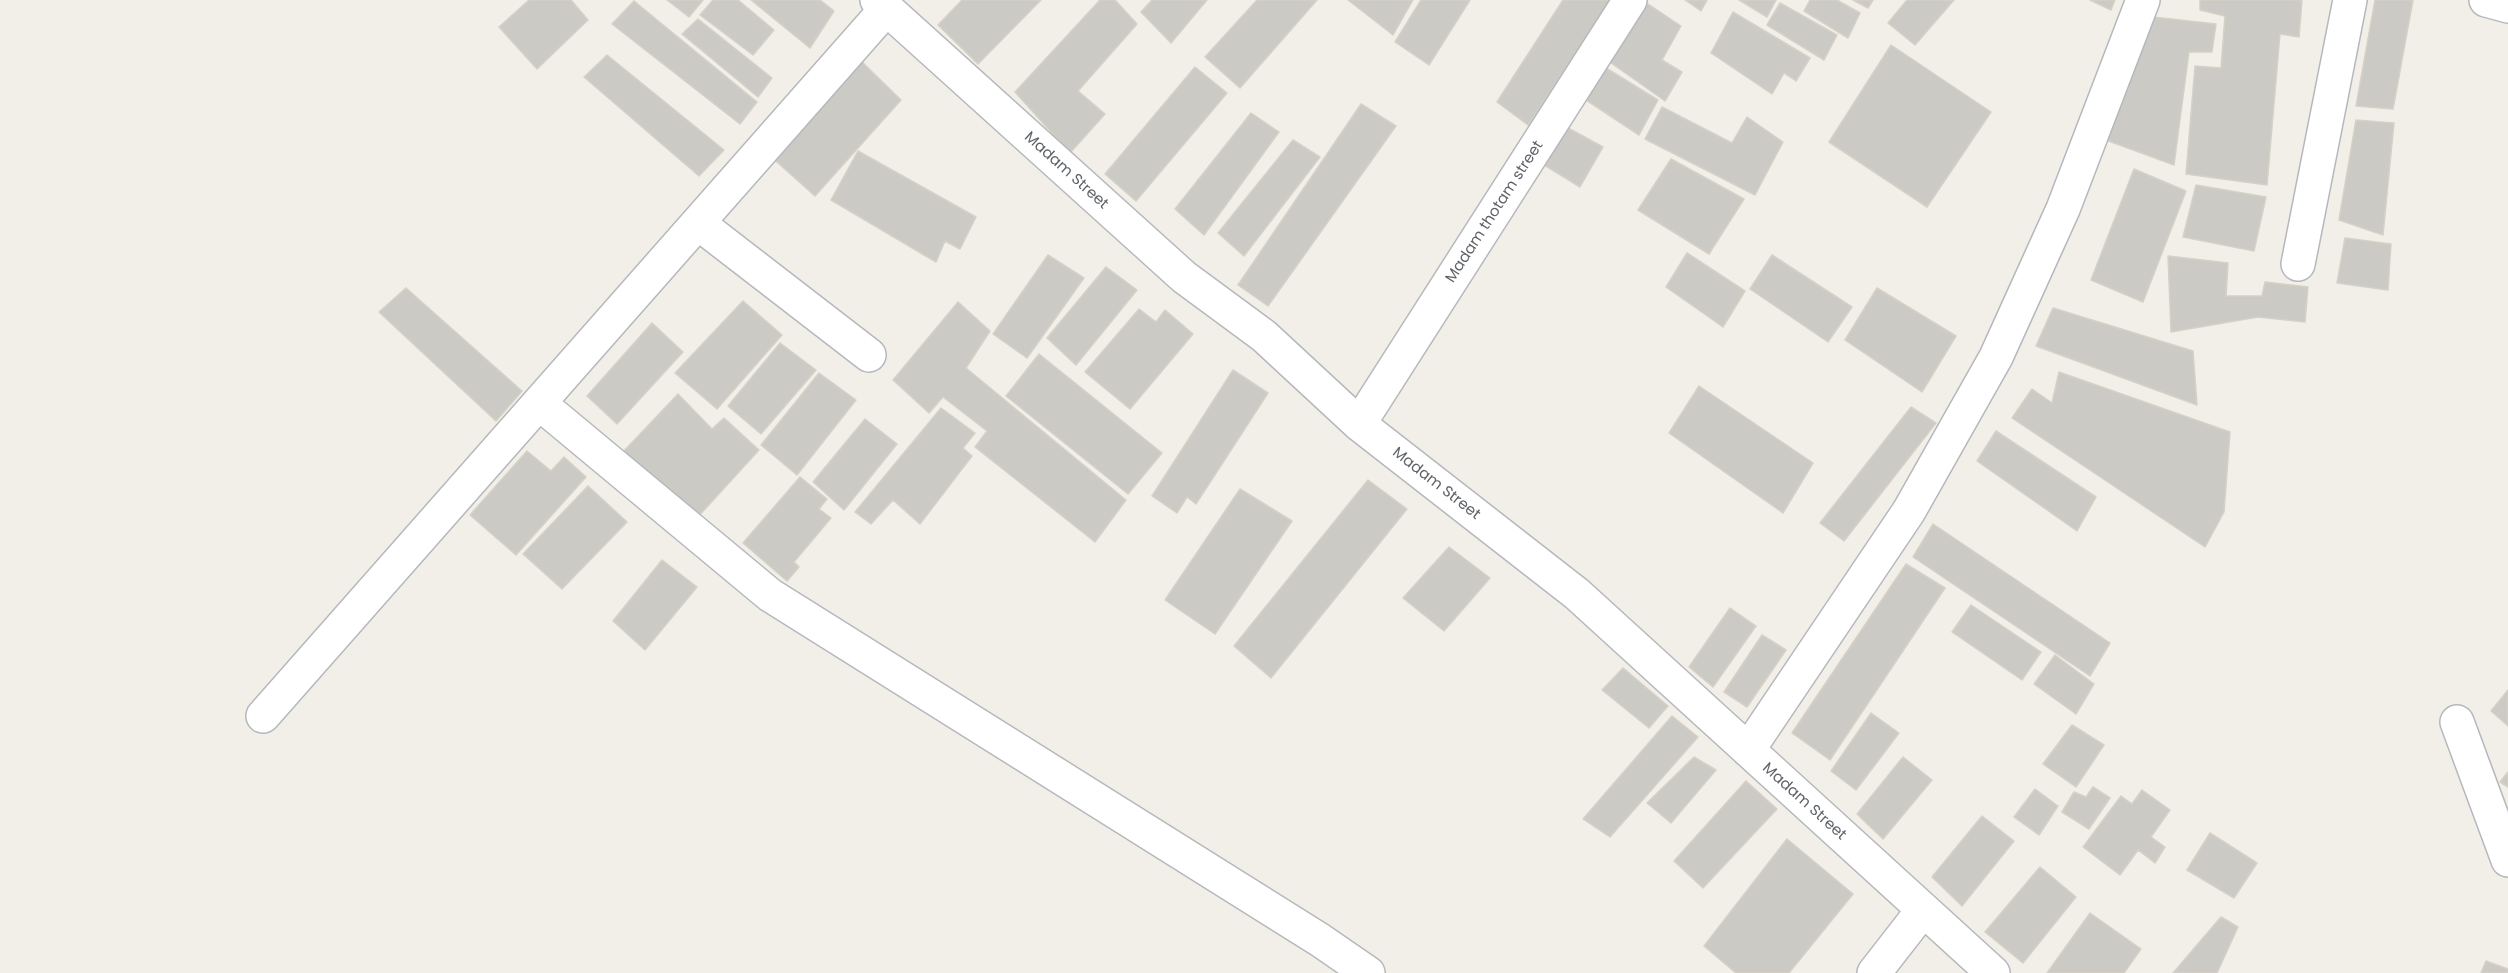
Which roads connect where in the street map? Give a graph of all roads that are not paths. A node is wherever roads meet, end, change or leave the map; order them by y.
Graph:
1 (1630, 0) edge
2 (2144, 0) edge
3 (2350, 0) edge
4 (882, 4) edge
5 (698, 223) junction
6 (2298, 264) dead end
7 (869, 355) dead end
8 (539, 403) junction
9 (1359, 424) junction
10 (263, 716) dead end
11 (2457, 722) dead end
12 (1748, 750) junction
13 (2508, 860) edge
14 (1923, 910) junction
15 (1368, 973) edge
16 (1874, 973) edge
17 (1993, 973) edge

1 - 9 street, Madam thotam street
2 - 12 street
3 - 6 street
4 - 5 street
4 - 9 street, Madam Street
5 - 7 street
5 - 8 street
8 - 10 street
8 - 15 street
9 - 12 street, Madam Street
11 - 13 street
12 - 14 street, Madam Street
14 - 16 street
14 - 17 street, Madam Street

